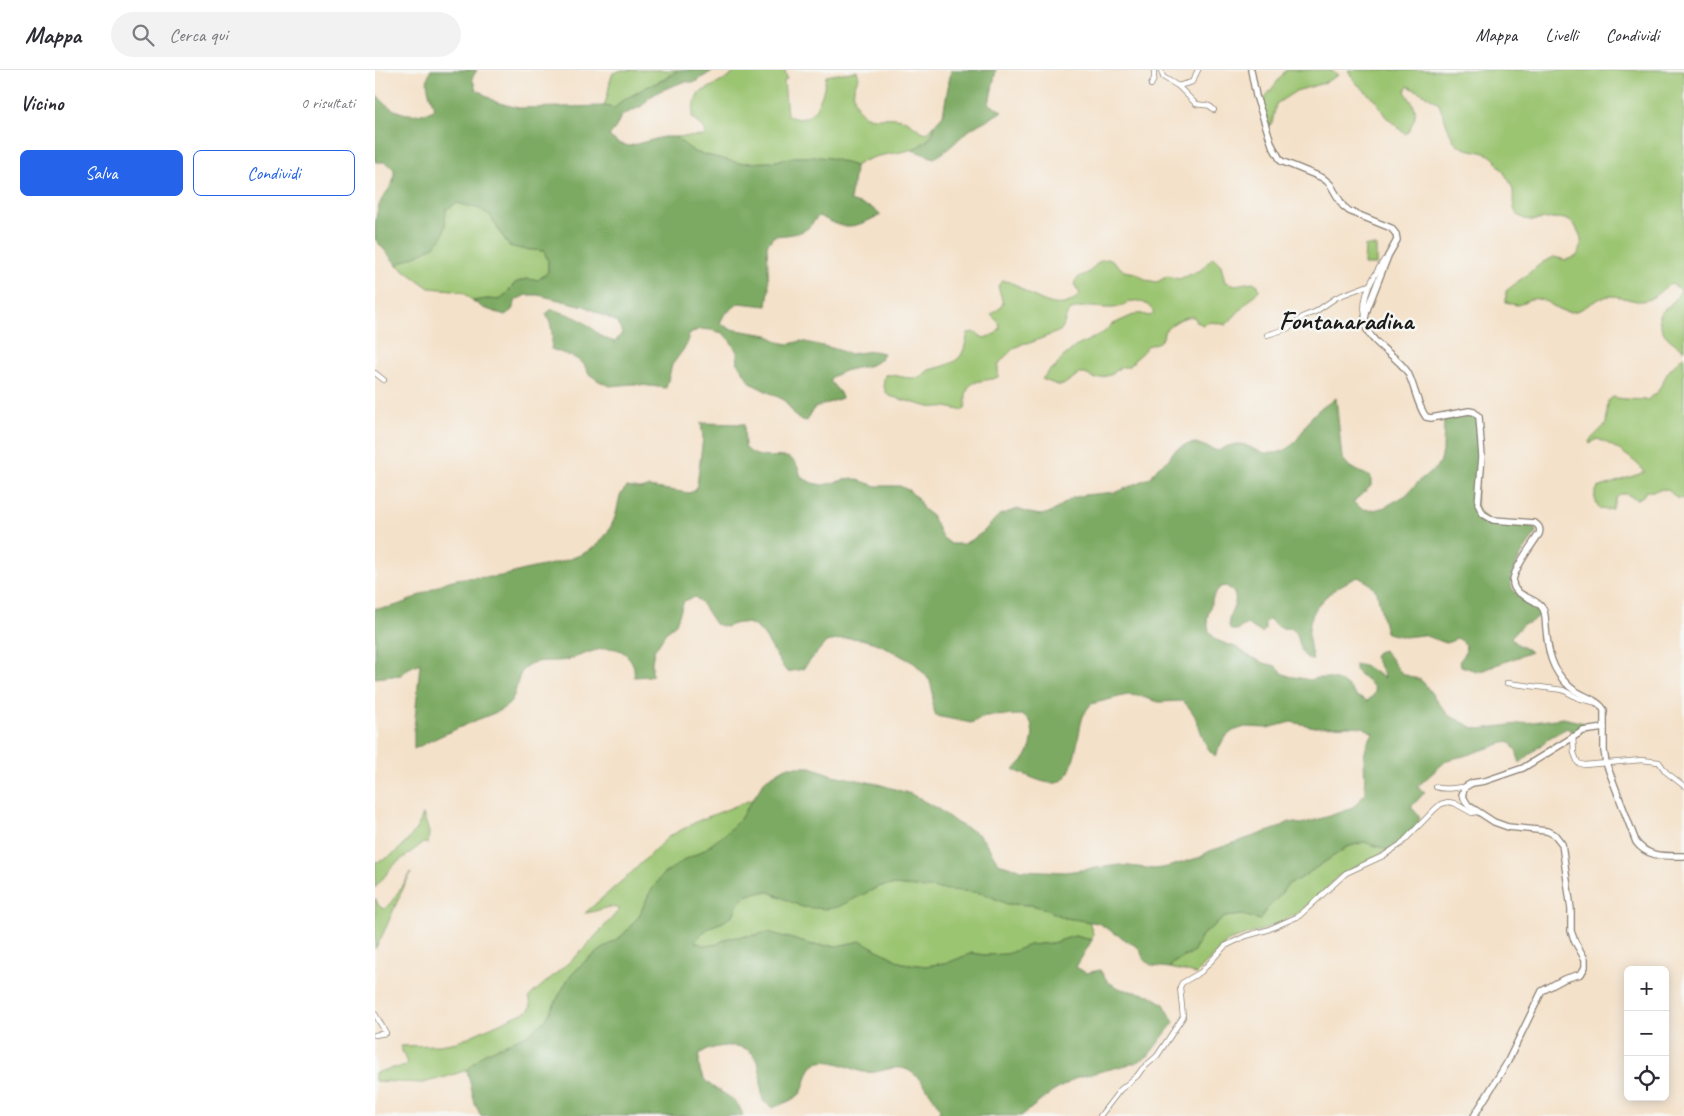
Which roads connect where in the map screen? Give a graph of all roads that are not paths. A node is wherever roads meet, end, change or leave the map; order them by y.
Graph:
1 (1154, 70) edge
2 (1161, 70) edge
3 (1199, 70) edge
4 (1251, 70) edge
5 (1151, 85) dead end
6 (1178, 86) junction
7 (1214, 110) dead end
8 (1388, 256) junction
9 (1369, 285) junction
10 (1365, 316) junction
11 (1267, 336) dead end
12 (375, 373) edge
13 (384, 380) dead end
14 (1507, 683) dead end
15 (1598, 703) junction
16 (1604, 728) junction
17 (1573, 736) junction
18 (1606, 763) junction
19 (1684, 786) edge
20 (1465, 787) junction
21 (1436, 788) dead end
22 (1476, 812) junction
23 (1684, 856) edge
24 (375, 1014) edge
25 (375, 1035) edge
26 (1100, 1116) edge
27 (1474, 1116) edge

1 - 5 street
2 - 6 street
3 - 6 street
4 - 8 street
6 - 7 street
8 - 9 street
8 - 10 street
9 - 10 street
9 - 11 street
10 - 15 street
12 - 13 street
14 - 15 street
15 - 16 street
16 - 17 street
16 - 18 street
17 - 18 street
17 - 20 street
18 - 19 street
18 - 23 street
20 - 21 street
20 - 22 street
22 - 26 street
22 - 27 street
24 - 25 street

